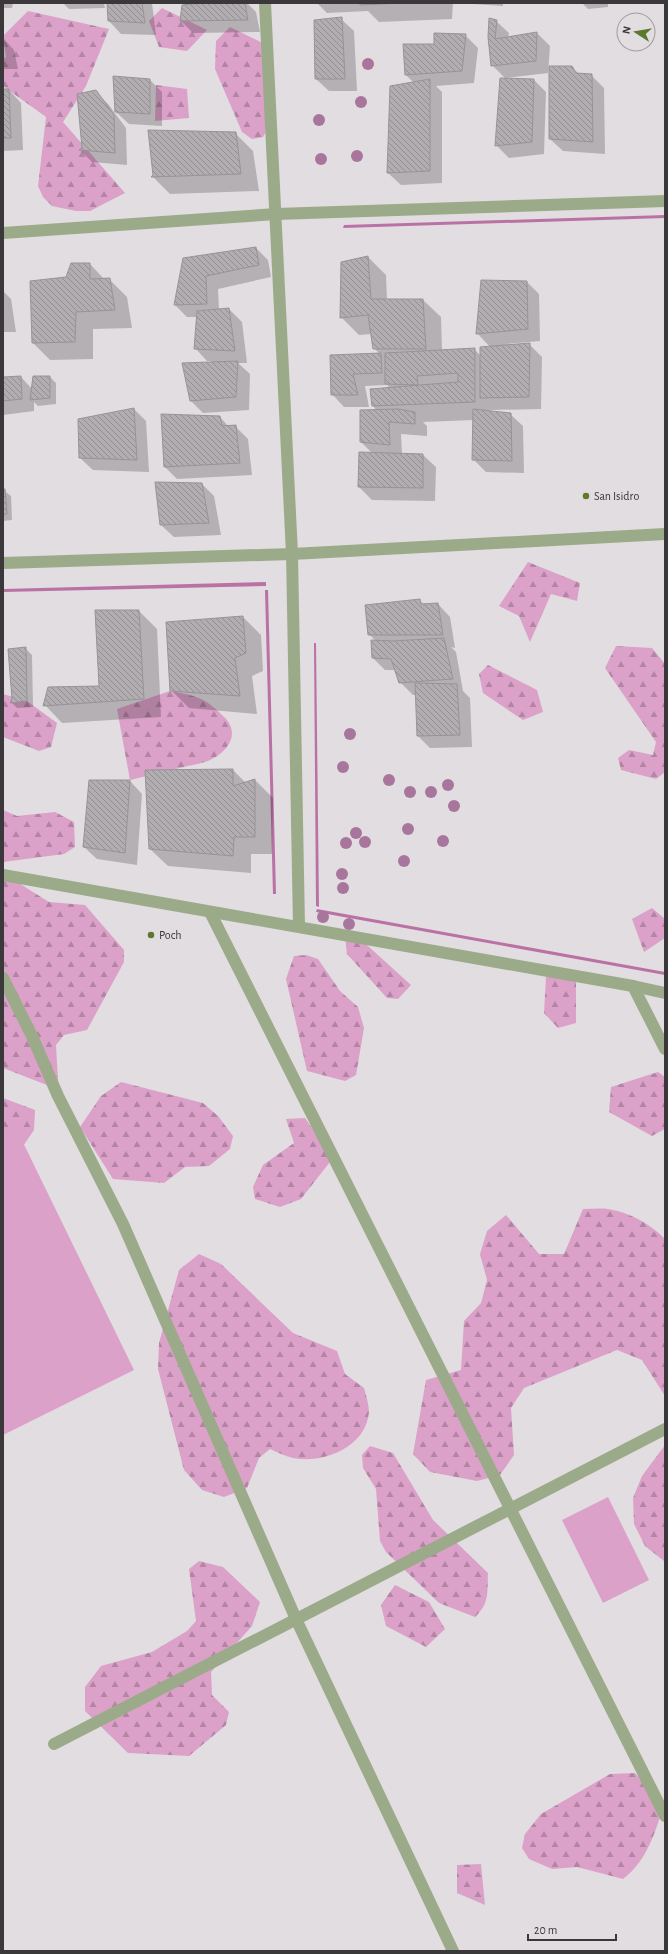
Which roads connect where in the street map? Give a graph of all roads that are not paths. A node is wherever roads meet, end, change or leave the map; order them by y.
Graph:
1 (266, 3) edge
2 (665, 201) edge
3 (276, 214) junction
4 (3, 233) edge
5 (665, 534) edge
6 (292, 554) junction
7 (3, 563) edge
8 (3, 875) edge
9 (210, 912) junction
10 (299, 926) junction
11 (3, 978) edge
12 (633, 986) junction
13 (665, 993) edge
14 (665, 1049) edge
15 (665, 1429) edge
16 (511, 1509) junction
17 (296, 1619) junction
18 (54, 1744) dead end
19 (665, 1816) edge
20 (453, 1951) edge

1 - 3 street
2 - 3 street
3 - 4 street
3 - 6 street
5 - 6 street
6 - 7 street
6 - 10 street
8 - 9 street
9 - 10 street
9 - 16 street
10 - 12 street
11 - 17 street
12 - 13 street
12 - 14 street
15 - 16 street
16 - 17 street
16 - 19 street
17 - 18 street
17 - 20 street

